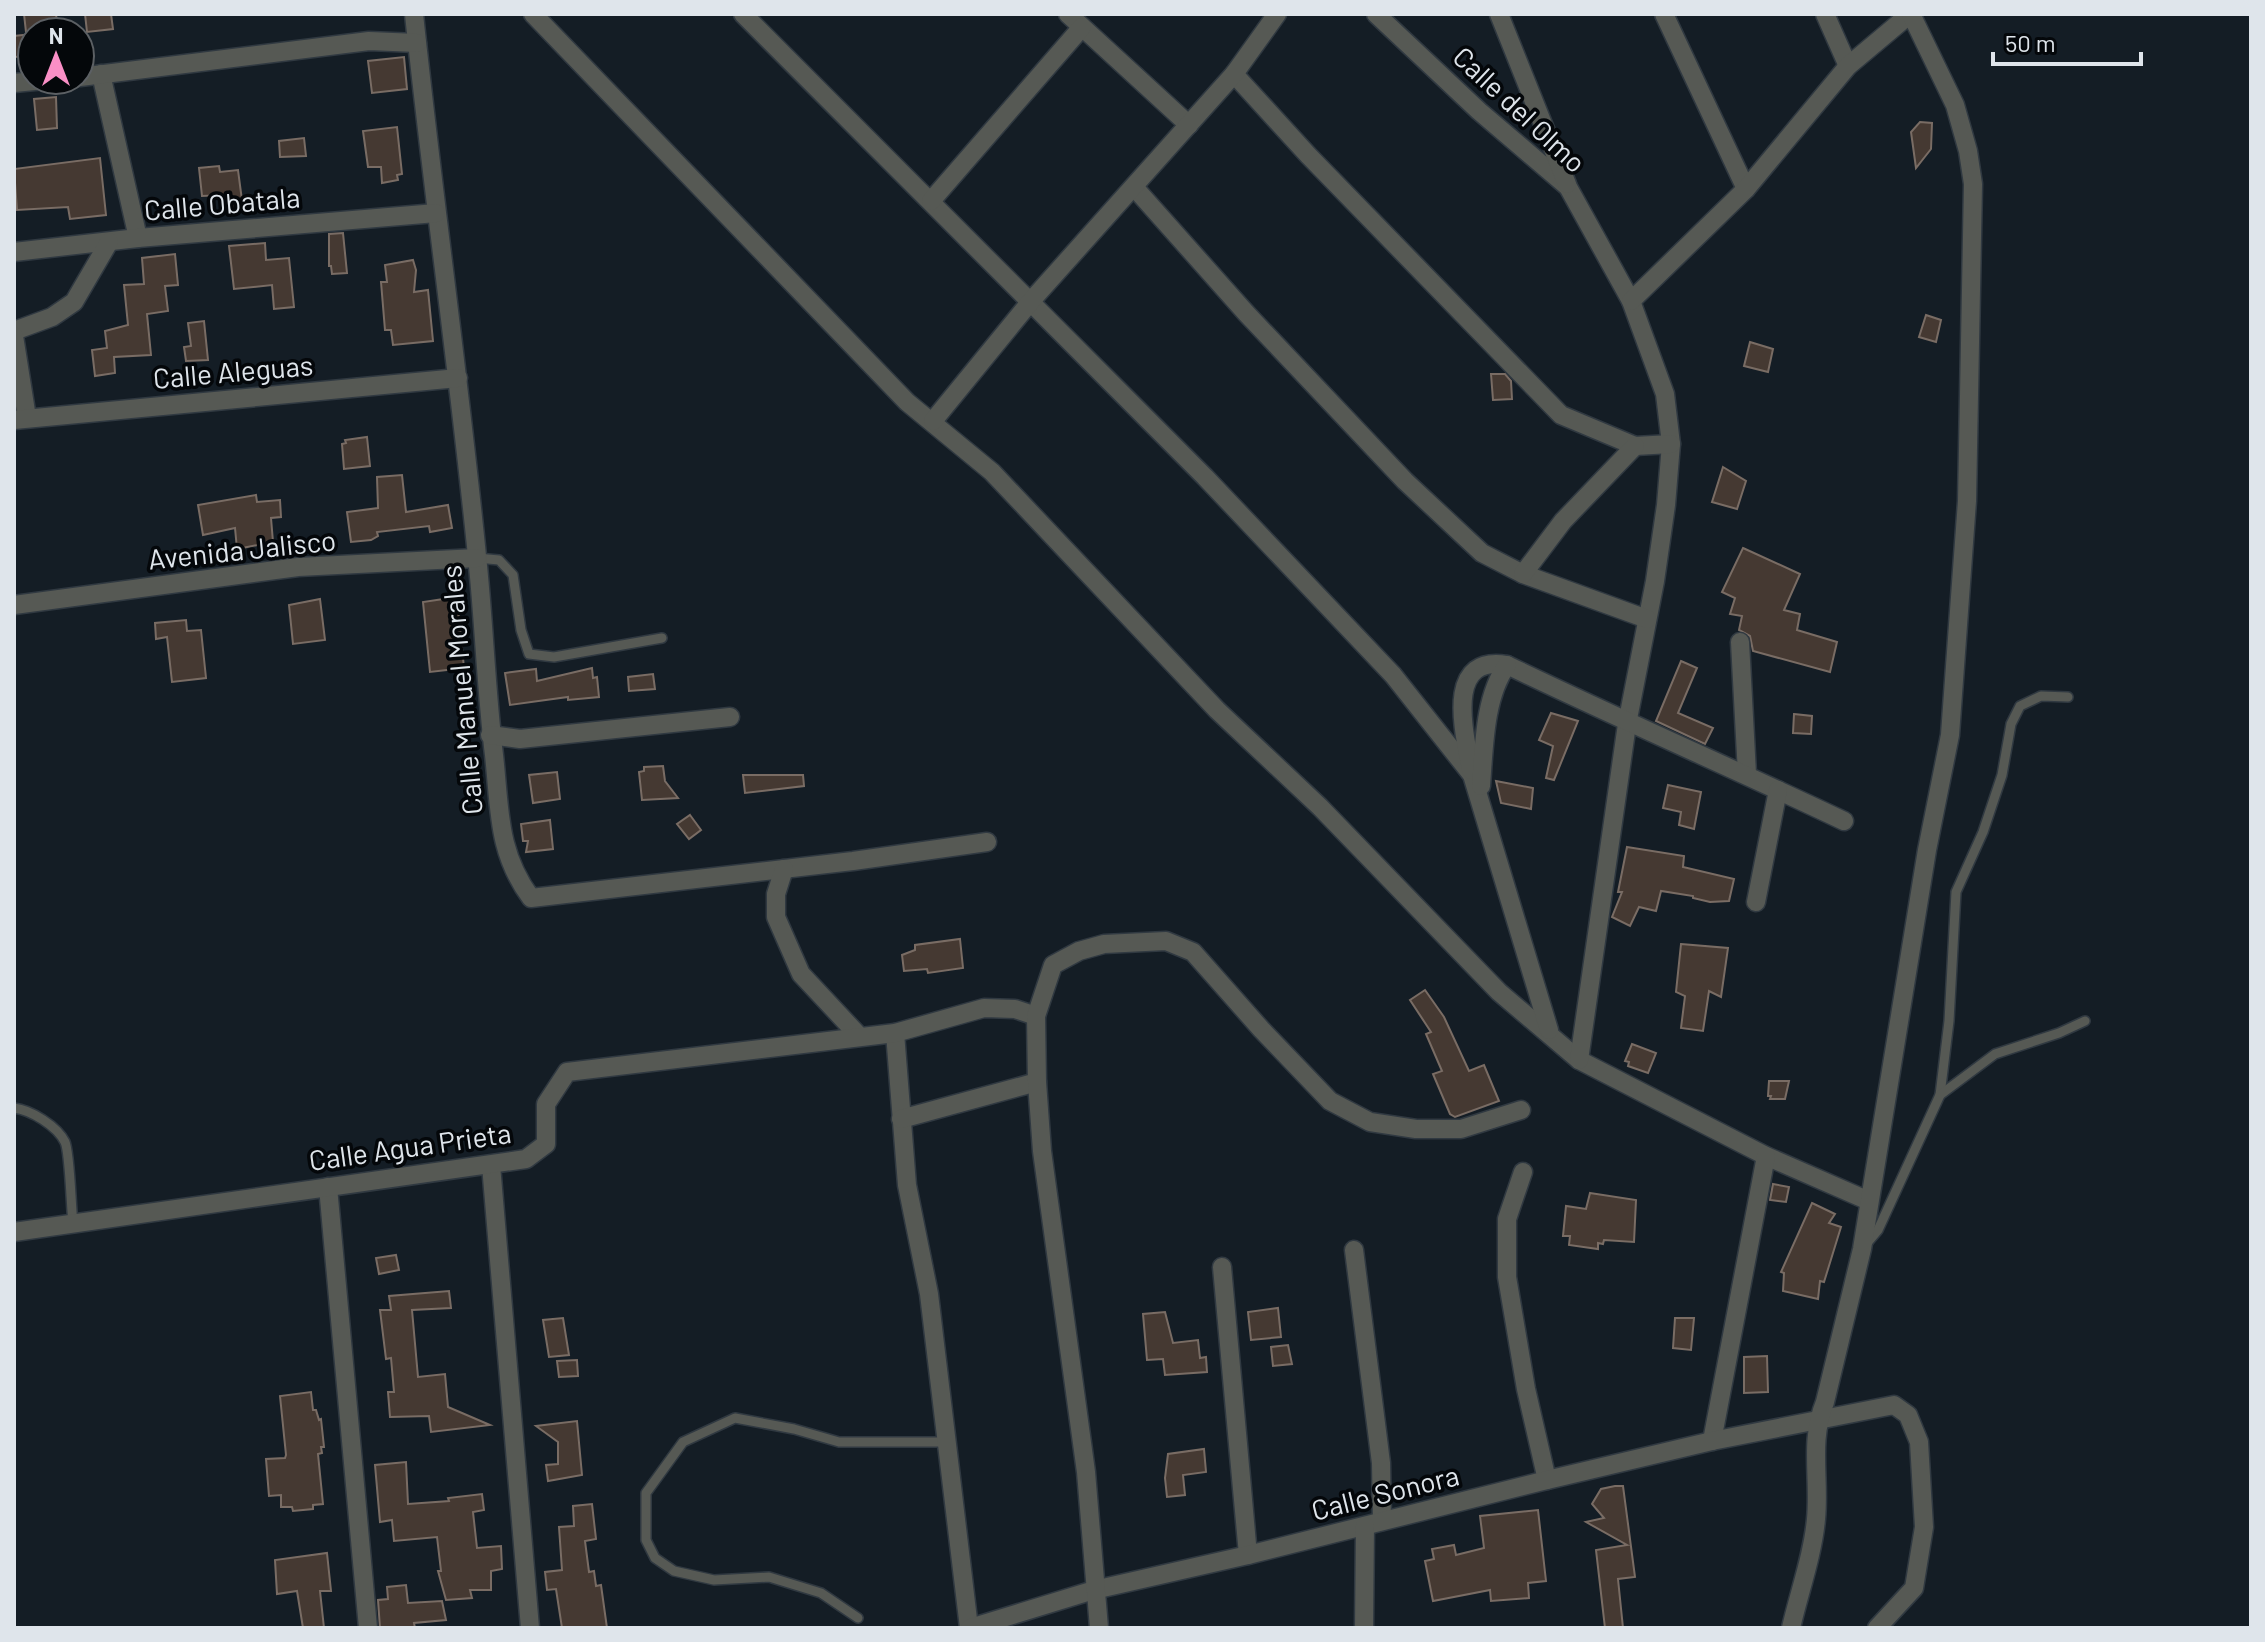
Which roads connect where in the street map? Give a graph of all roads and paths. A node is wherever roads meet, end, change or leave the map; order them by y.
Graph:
1 (414, 14) edge
2 (533, 14) edge
3 (743, 14) edge
4 (1277, 14) edge
5 (1376, 14) edge
6 (1499, 14) edge
7 (1664, 14) edge
8 (1825, 14) edge
9 (1910, 14) edge
10 (1075, 20) edge
11 (417, 43) junction
12 (1848, 66) junction
13 (101, 74) junction
14 (1234, 74) junction
15 (96, 75) edge
16 (1189, 125) junction
17 (1134, 187) junction
18 (1568, 187) junction
19 (1746, 189) junction
20 (931, 201) junction
21 (436, 213) junction
22 (138, 238) junction
23 (109, 242) junction
24 (14, 252) edge
25 (1031, 301) junction
26 (1631, 301) junction
27 (14, 333) edge
28 (458, 378) junction
29 (21, 419) edge
30 (933, 421) junction
31 (1671, 444) junction
32 (1635, 446) junction
33 (477, 558) junction
34 (1523, 574) junction
35 (14, 605) edge
36 (1647, 619) junction
37 (662, 638) dead end
38 (1740, 642) dead end
39 (1507, 665) junction
40 (2068, 697) dead end
41 (730, 717) dead end
42 (1627, 724) junction
43 (490, 735) junction
44 (1747, 774) junction
45 (1472, 775) junction
46 (1778, 790) junction
47 (1480, 796) junction
48 (1844, 821) dead end
49 (987, 842) dead end
50 (784, 869) junction
51 (1756, 902) dead end
52 (1036, 1016) junction
53 (2085, 1021) dead end
54 (895, 1033) junction
55 (1550, 1033) junction
56 (859, 1036) junction
57 (1579, 1060) junction
58 (1037, 1082) junction
59 (1940, 1095) junction
60 (14, 1108) edge
61 (1521, 1110) dead end
62 (901, 1119) junction
63 (1766, 1156) junction
64 (491, 1165) junction
65 (1523, 1172) dead end
66 (328, 1187) junction
67 (1869, 1201) junction
68 (73, 1223) junction
69 (14, 1232) edge
70 (1862, 1249) junction
71 (1354, 1250) dead end
72 (1222, 1267) dead end
73 (1817, 1421) junction
74 (1712, 1441) junction
75 (946, 1442) junction
76 (1547, 1480) junction
77 (1374, 1523) junction
78 (1248, 1555) junction
79 (1094, 1590) junction
80 (858, 1618) dead end
81 (368, 1628) edge
82 (530, 1628) edge
83 (970, 1628) edge
84 (1099, 1628) edge
85 (1364, 1628) edge
86 (1791, 1628) edge
87 (1877, 1628) edge

1 - 11 street, Calle Manuel Morales
2 - 30 street
3 - 20 street
4 - 14 street
5 - 18 street, Calle del Olmo
6 - 18 street
7 - 19 street
8 - 12 street
9 - 12 street
9 - 67 street
10 - 16 street
10 - 20 street
11 - 13 street
11 - 21 street, Calle Manuel Morales
12 - 19 street
13 - 15 street
13 - 22 street
14 - 16 street
14 - 32 street
16 - 17 street
17 - 25 street
17 - 34 street
18 - 26 street, Calle del Olmo
19 - 26 street
20 - 25 street
21 - 22 street, Calle Obatala
21 - 28 street, Calle Manuel Morales
22 - 23 street, Calle Obatala
23 - 24 street, Calle Obatala
23 - 27 street
25 - 30 street
25 - 45 street
26 - 31 street, Calle del Olmo
27 - 29 street
28 - 29 street, Calle Aleguas
28 - 33 street, Calle Manuel Morales
30 - 55 street
31 - 32 street
31 - 36 street, Calle del Olmo
32 - 34 street
33 - 35 street, Avenida Jalisco
33 - 37 lane
33 - 43 street, Calle Manuel Morales
34 - 36 street
36 - 42 street, Calle del Olmo
38 - 44 street
39 - 42 street
39 - 45 street
39 - 47 street
40 - 59 lane
41 - 43 street
42 - 44 street
42 - 57 street, Calle del Olmo
43 - 50 street, Calle Manuel Morales
44 - 46 street
45 - 47 street
46 - 48 street
46 - 51 street
47 - 55 street
49 - 50 street, Calle Manuel Morales
50 - 56 street
52 - 54 street, Calle Agua Prieta
52 - 58 street
52 - 61 street
53 - 59 lane
54 - 56 street, Calle Agua Prieta
54 - 62 street
55 - 57 street
56 - 64 street, Calle Agua Prieta
57 - 63 street
58 - 62 street
58 - 79 street
59 - 70 lane
60 - 68 lane
62 - 75 street
63 - 67 street
63 - 74 street
64 - 66 street, Calle Agua Prieta
64 - 82 street
65 - 76 street
66 - 68 street, Calle Agua Prieta
66 - 81 street
67 - 70 street
68 - 69 street, Calle Agua Prieta
70 - 73 street
71 - 77 street
72 - 78 street
73 - 74 street, Calle Sonora
73 - 86 street
73 - 87 street, Calle Sonora
74 - 76 street, Calle Sonora
75 - 80 lane
75 - 83 street
76 - 77 street, Calle Sonora
77 - 78 street, Calle Sonora
77 - 85 street
78 - 79 street, Calle Sonora
79 - 83 street, Calle Sonora
79 - 84 street

